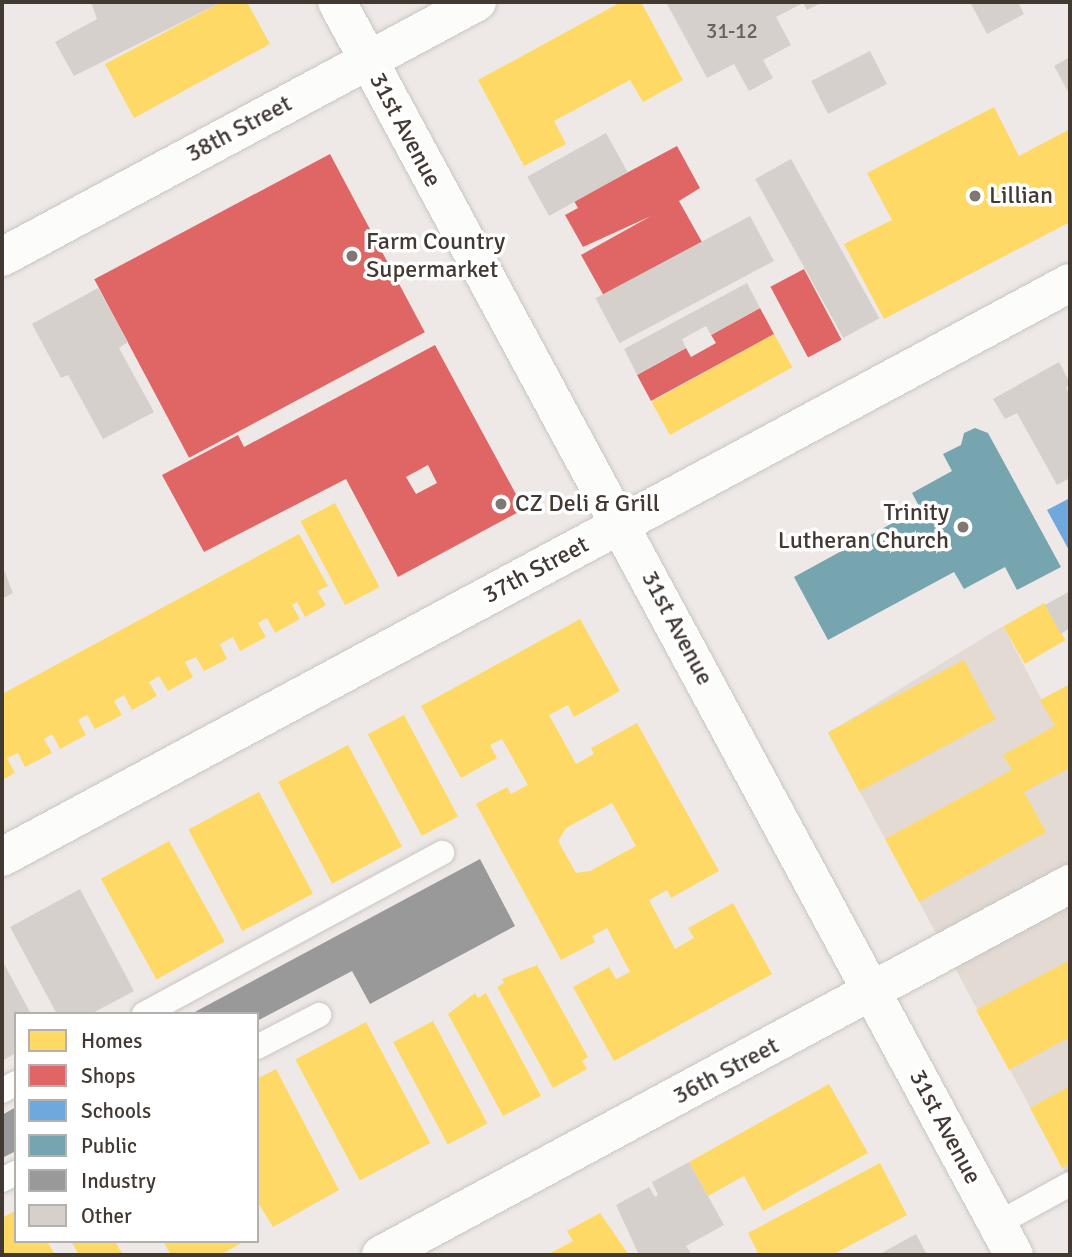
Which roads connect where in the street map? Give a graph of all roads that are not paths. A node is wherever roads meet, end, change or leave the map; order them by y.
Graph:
1 (337, 2) edge
2 (477, 2) edge
3 (368, 61) junction
4 (2, 257) edge
5 (1070, 283) edge
6 (622, 524) junction
7 (442, 853) dead end
8 (2, 857) edge
9 (1070, 884) edge
10 (872, 992) junction
11 (148, 1012) edge
12 (319, 1015) dead end
13 (259, 1046) edge
14 (1070, 1184) edge
15 (1006, 1239) edge
16 (381, 1255) edge

1 - 3 street, 31st Avenue
2 - 3 street, 38th Street
3 - 4 street, 38th Street
3 - 6 street, 31st Avenue
5 - 6 street, 37th Street
6 - 8 street, 37th Street
6 - 10 street, 31st Avenue
7 - 11 lane
9 - 10 street, 36th Street
10 - 15 street, 31st Avenue
10 - 16 street, 36th Street
12 - 13 lane
14 - 15 lane

